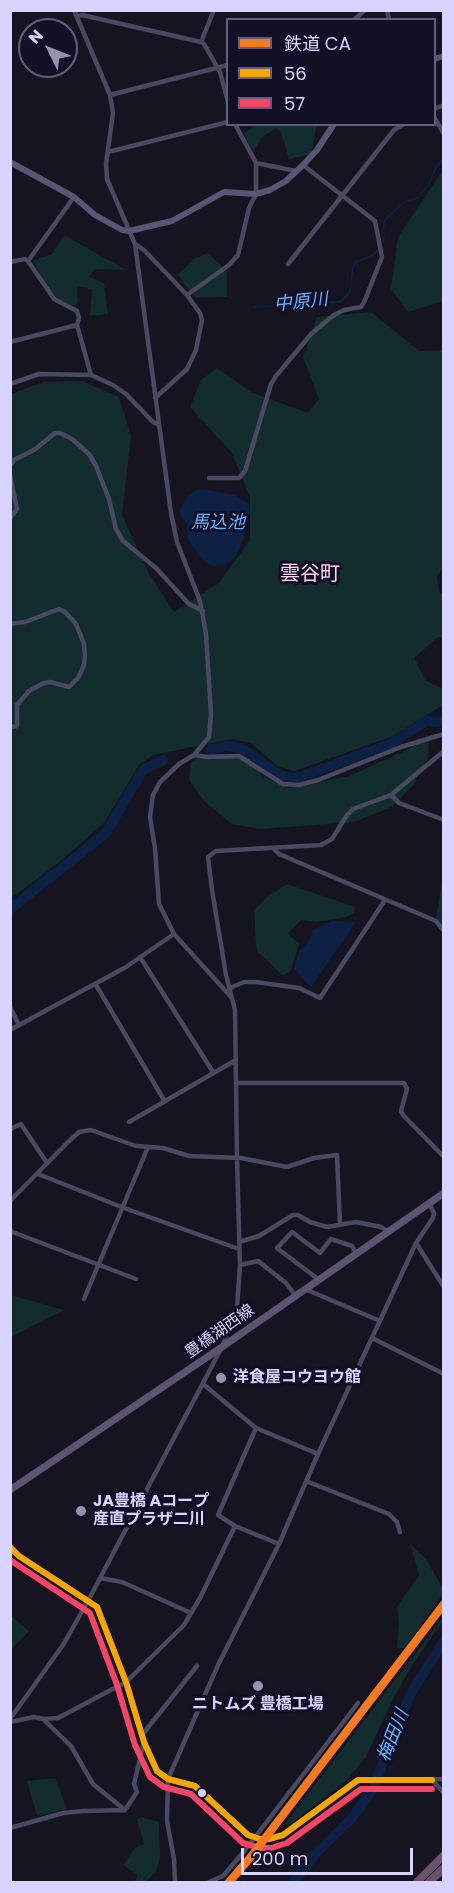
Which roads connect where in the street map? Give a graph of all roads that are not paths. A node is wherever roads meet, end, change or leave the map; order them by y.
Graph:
1 (75, 10) edge
2 (214, 10) edge
3 (78, 16) junction
4 (201, 42) junction
5 (226, 65) edge
6 (216, 67) junction
7 (226, 94) edge
8 (110, 95) junction
9 (436, 119) edge
10 (226, 122) edge
11 (236, 126) edge
12 (333, 126) edge
13 (401, 126) edge
14 (444, 134) edge
15 (108, 152) junction
16 (10, 162) edge
17 (256, 163) junction
18 (303, 165) junction
19 (296, 171) junction
20 (255, 194) junction
21 (341, 196) junction
22 (74, 197) junction
23 (129, 231) junction
24 (135, 244) junction
25 (28, 261) junction
26 (10, 262) edge
27 (288, 264) dead end
28 (187, 295) junction
29 (77, 325) junction
30 (10, 342) edge
31 (91, 375) junction
32 (10, 384) edge
33 (155, 398) junction
34 (159, 425) junction
35 (10, 465) edge
36 (10, 475) edge
37 (209, 478) dead end
38 (10, 518) edge
39 (203, 611) junction
40 (10, 624) edge
41 (10, 728) edge
42 (444, 734) edge
43 (444, 751) edge
44 (194, 755) junction
45 (392, 795) junction
46 (444, 820) edge
47 (274, 849) junction
48 (385, 900) junction
49 (444, 931) edge
50 (174, 934) junction
51 (140, 957) junction
52 (96, 985) junction
53 (230, 988) junction
54 (232, 998) junction
55 (10, 1006) edge
56 (19, 1025) junction
57 (10, 1030) edge
58 (236, 1060) junction
59 (213, 1072) junction
60 (237, 1083) junction
61 (164, 1100) junction
62 (129, 1122) dead end
63 (10, 1129) edge
64 (148, 1147) junction
65 (444, 1156) edge
66 (237, 1158) junction
67 (47, 1163) junction
68 (38, 1174) junction
69 (444, 1193) edge
70 (10, 1201) edge
71 (429, 1203) junction
72 (123, 1208) junction
73 (340, 1224) junction
74 (10, 1231) edge
75 (387, 1231) junction
76 (239, 1242) junction
77 (416, 1243) junction
78 (239, 1249) junction
79 (356, 1253) junction
80 (100, 1265) junction
81 (240, 1265) junction
82 (136, 1279) dead end
83 (318, 1279) junction
84 (444, 1287) edge
85 (304, 1288) junction
86 (295, 1295) junction
87 (84, 1299) dead end
88 (380, 1321) junction
89 (372, 1338) junction
90 (222, 1347) junction
91 (444, 1374) edge
92 (203, 1383) junction
93 (256, 1428) junction
94 (318, 1454) junction
95 (306, 1481) junction
96 (10, 1490) edge
97 (235, 1526) junction
98 (400, 1532) dead end
99 (279, 1544) junction
100 (10, 1547) edge
101 (100, 1578) junction
102 (88, 1601) junction
103 (191, 1613) junction
104 (197, 1666) dead end
105 (126, 1682) junction
106 (358, 1703) dead end
107 (43, 1719) junction
108 (10, 1721) edge
109 (143, 1738) junction
110 (168, 1779) junction
111 (444, 1779) edge
112 (432, 1780) junction
113 (444, 1793) edge
114 (124, 1810) junction
115 (10, 1828) edge
116 (255, 1838) junction
117 (444, 1855) edge
118 (444, 1868) edge
119 (175, 1882) edge
120 (209, 1882) edge
121 (417, 1882) edge
122 (429, 1882) edge

1 - 3 street
2 - 4 street
3 - 4 street
3 - 8 street
4 - 6 street
5 - 6 street
6 - 7 street
6 - 8 street
8 - 15 street
9 - 14 street
10 - 15 street
11 - 17 street
12 - 18 street
13 - 21 street
15 - 23 street
16 - 22 street
17 - 19 street
17 - 20 street
18 - 19 street
18 - 21 street
19 - 20 street
20 - 23 street
20 - 28 street
21 - 27 street
21 - 37 street
22 - 23 street
22 - 25 street
23 - 24 street
24 - 28 street
24 - 33 street
25 - 26 street
25 - 29 street
28 - 33 street
29 - 30 street
29 - 31 street
31 - 32 street
31 - 34 street
33 - 34 street
34 - 39 street
35 - 39 street
36 - 38 street
39 - 44 street
40 - 41 street
42 - 44 street
43 - 45 street
44 - 50 street
45 - 46 street
45 - 47 street
47 - 48 street
47 - 53 street
48 - 49 street
48 - 53 street
50 - 51 street
50 - 54 street
51 - 52 street
51 - 59 street
52 - 56 street
52 - 61 street
53 - 54 street
54 - 58 street
55 - 56 street
56 - 57 street
58 - 59 street
58 - 60 street
59 - 61 street
60 - 65 street
60 - 66 street
61 - 62 street
63 - 67 street
64 - 66 street
64 - 67 street
64 - 72 street
66 - 73 street
66 - 76 street
67 - 68 street
68 - 70 street
68 - 72 street
69 - 71 main road, 豊橋湖西線
71 - 75 main road, 豊橋湖西線
71 - 77 street
72 - 78 street
72 - 80 street
73 - 75 street
73 - 76 street
74 - 80 street
75 - 79 main road, 豊橋湖西線
76 - 78 street
77 - 84 street
77 - 88 street
78 - 81 street
79 - 83 main road, 豊橋湖西線
79 - 83 street
80 - 82 street
80 - 87 street
81 - 86 street
81 - 90 street
83 - 85 main road, 豊橋湖西線
85 - 86 main road, 豊橋湖西線
85 - 88 street
86 - 90 main road, 豊橋湖西線
88 - 89 street
89 - 91 street
89 - 94 street
90 - 92 street
90 - 96 main road, 豊橋湖西線
92 - 93 street
92 - 101 street
93 - 94 street
93 - 97 street
94 - 95 street
95 - 98 street
95 - 99 street
97 - 99 street
97 - 103 street
99 - 110 street
100 - 102 street
101 - 102 street
101 - 103 street
102 - 105 street
102 - 108 street
103 - 105 street
104 - 109 street
105 - 107 street
105 - 109 street
106 - 116 street
107 - 108 street
107 - 114 street
109 - 110 street
109 - 114 street
110 - 116 street
110 - 119 street
111 - 112 street
112 - 113 street
112 - 116 street
114 - 115 street
116 - 120 street
117 - 121 highway
118 - 122 highway

